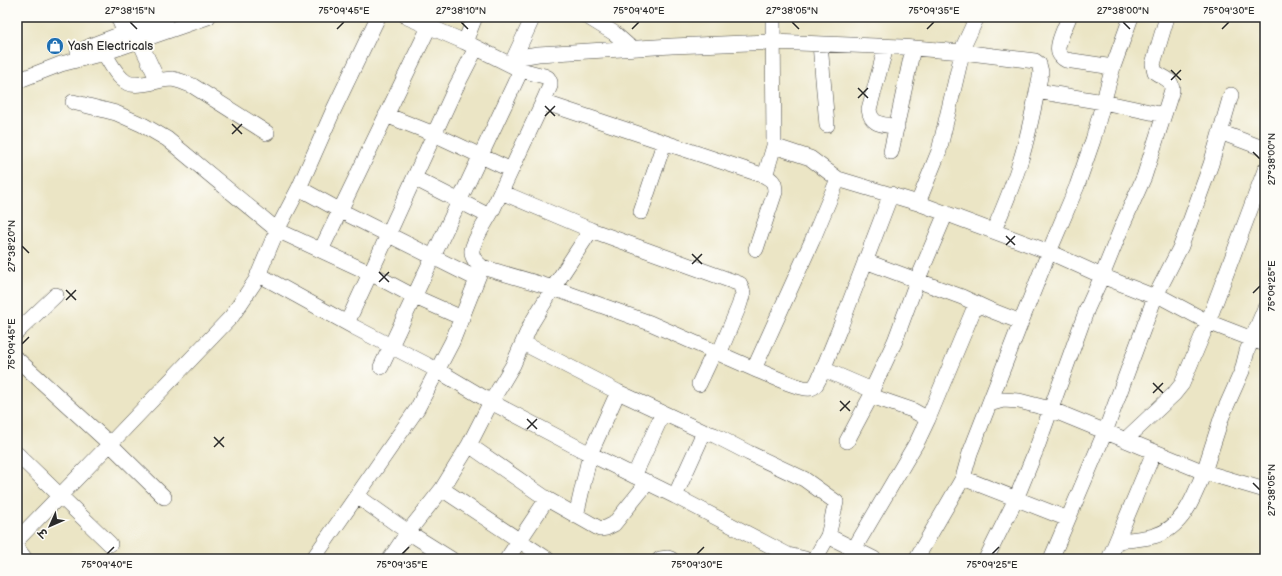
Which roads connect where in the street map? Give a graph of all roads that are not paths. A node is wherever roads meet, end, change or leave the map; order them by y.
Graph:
1 (118, 17) edge
2 (166, 17) edge
3 (208, 17) edge
4 (378, 17) edge
5 (407, 17) edge
6 (475, 17) edge
7 (533, 17) edge
8 (588, 17) edge
9 (773, 17) edge
10 (976, 17) edge
11 (1069, 17) edge
12 (1131, 17) edge
13 (1167, 17) edge
14 (429, 27) junction
15 (125, 33) junction
16 (139, 40) junction
17 (772, 42) junction
18 (820, 44) junction
19 (470, 45) junction
20 (886, 47) junction
21 (632, 48) junction
22 (913, 48) junction
23 (104, 52) junction
24 (962, 52) junction
25 (61, 64) junction
26 (515, 64) junction
27 (1113, 67) junction
28 (17, 81) edge
29 (158, 81) junction
30 (1037, 91) junction
31 (1231, 95) dead end
32 (73, 102) dead end
33 (543, 102) junction
34 (1103, 102) junction
35 (386, 115) junction
36 (1164, 115) junction
37 (827, 125) dead end
38 (897, 127) junction
39 (1220, 132) junction
40 (267, 133) dead end
41 (434, 134) junction
42 (664, 143) junction
43 (774, 146) junction
44 (1265, 149) edge
45 (891, 152) dead end
46 (482, 156) junction
47 (511, 170) junction
48 (1265, 170) edge
49 (765, 176) junction
50 (414, 178) junction
51 (838, 178) junction
52 (299, 188) junction
53 (501, 192) junction
54 (891, 194) junction
55 (460, 201) junction
56 (918, 202) junction
57 (340, 211) junction
58 (641, 212) dead end
59 (946, 213) junction
60 (489, 216) junction
61 (277, 230) junction
62 (591, 230) junction
63 (994, 230) junction
64 (388, 235) junction
65 (756, 249) dead end
66 (321, 250) junction
67 (1049, 252) junction
68 (433, 258) junction
69 (865, 260) junction
70 (370, 273) junction
71 (480, 273) junction
72 (258, 274) junction
73 (1102, 276) junction
74 (917, 281) junction
75 (553, 288) junction
76 (56, 295) dead end
77 (415, 297) junction
78 (1155, 297) junction
79 (976, 304) junction
80 (1265, 308) edge
81 (462, 318) junction
82 (1021, 322) junction
83 (1208, 322) junction
84 (347, 323) junction
85 (17, 332) edge
86 (1259, 342) edge
87 (523, 343) junction
88 (391, 346) junction
89 (717, 353) junction
90 (17, 359) edge
91 (381, 367) dead end
92 (823, 369) junction
93 (437, 370) junction
94 (754, 370) junction
95 (699, 384) dead end
96 (618, 392) junction
97 (872, 393) junction
98 (491, 402) junction
99 (990, 404) junction
100 (1050, 408) junction
101 (663, 413) junction
102 (928, 418) junction
103 (704, 432) junction
104 (1105, 432) junction
105 (1125, 440) junction
106 (847, 441) dead end
107 (110, 444) junction
108 (469, 445) junction
109 (1154, 452) junction
110 (17, 454) edge
111 (590, 454) junction
112 (1204, 472) junction
113 (634, 476) junction
114 (963, 478) junction
115 (648, 482) junction
116 (442, 489) junction
117 (1265, 490) edge
118 (61, 496) junction
119 (356, 496) junction
120 (675, 496) junction
121 (164, 497) dead end
122 (547, 499) junction
123 (1016, 499) junction
124 (576, 516) junction
125 (1068, 519) junction
126 (408, 532) junction
127 (828, 536) junction
128 (17, 540) edge
129 (519, 541) junction
130 (1117, 541) junction
131 (110, 544) dead end
132 (17, 548) edge
133 (854, 549) junction
134 (26, 559) edge
135 (314, 559) edge
136 (390, 559) edge
137 (451, 559) edge
138 (506, 559) edge
139 (547, 559) edge
140 (660, 559) edge
141 (671, 559) edge
142 (805, 559) edge
143 (815, 559) edge
144 (874, 559) edge
145 (916, 559) edge
146 (986, 559) edge
147 (1051, 559) edge
148 (1109, 559) edge

1 - 15 street
2 - 15 street
3 - 16 street
4 - 52 street
5 - 14 street
6 - 19 street
7 - 26 street
8 - 21 street
9 - 17 street
10 - 24 street
11 - 27 street
12 - 27 street
13 - 36 street
14 - 19 street
14 - 35 street
15 - 25 street
16 - 23 street
16 - 29 street
17 - 18 street
17 - 21 street
17 - 43 street
18 - 20 street
18 - 37 street
19 - 26 street
19 - 41 street
20 - 22 street
20 - 38 street
21 - 26 street
22 - 24 street
22 - 38 street
23 - 25 street
23 - 29 street
24 - 30 street
24 - 56 street
25 - 28 street
26 - 33 street
26 - 46 street
27 - 34 street
29 - 40 street
30 - 34 street
30 - 63 street
31 - 39 street
32 - 61 street
33 - 42 street
33 - 47 street
34 - 36 street
34 - 67 street
35 - 41 street
35 - 57 street
36 - 73 street
38 - 45 street
39 - 44 street
39 - 78 street
41 - 46 street
41 - 50 street
42 - 49 street
42 - 58 street
43 - 49 street
43 - 51 street
46 - 47 street
46 - 55 street
47 - 53 street
48 - 83 street
49 - 65 street
50 - 55 street
50 - 64 street
51 - 54 street
51 - 94 street
52 - 57 street
52 - 61 street
53 - 60 street
53 - 62 street
54 - 56 street
54 - 69 street
55 - 60 street
55 - 68 street
56 - 59 street
57 - 64 street
57 - 66 street
59 - 63 street
59 - 74 street
60 - 71 street
61 - 66 street
61 - 72 street
62 - 75 street
62 - 89 street
63 - 67 street
64 - 68 street
64 - 70 street
66 - 70 street
67 - 73 street
67 - 82 street
68 - 71 street
68 - 77 street
69 - 74 street
69 - 92 street
70 - 77 street
70 - 84 street
71 - 75 street
71 - 81 street
72 - 84 street
72 - 107 street
73 - 78 street
73 - 100 street
74 - 79 street
74 - 97 street
75 - 87 street
75 - 89 street
76 - 85 street
77 - 81 street
77 - 88 street
78 - 83 street
78 - 104 street
79 - 82 street
79 - 102 street
80 - 86 street
81 - 93 street
82 - 99 street
83 - 86 street
83 - 105 street
84 - 88 street
86 - 112 street
87 - 96 street
87 - 98 street
88 - 91 street
88 - 93 street
89 - 94 street
89 - 95 street
90 - 107 street
92 - 94 street
92 - 97 street
93 - 98 street
93 - 119 street
96 - 101 street
96 - 111 street
97 - 102 street
97 - 106 street
98 - 108 street
98 - 111 street
99 - 100 street
99 - 114 street
100 - 104 street
100 - 123 street
101 - 103 street
101 - 113 street
102 - 133 street
103 - 120 street
103 - 127 street
104 - 105 street
104 - 125 street
105 - 109 street
107 - 118 street
107 - 121 street
108 - 116 street
108 - 122 street
109 - 112 street
109 - 130 street
110 - 118 street
111 - 113 street
111 - 124 street
112 - 117 street
112 - 130 street
113 - 115 street
114 - 123 street
114 - 145 street
115 - 120 street
115 - 124 street
116 - 126 street
116 - 129 street
118 - 128 street
118 - 131 street
119 - 126 street
119 - 135 street
120 - 142 street
122 - 124 street
122 - 129 street
123 - 125 street
123 - 146 street
125 - 147 street
126 - 136 street
126 - 137 street
127 - 133 street
127 - 143 street
129 - 138 street
129 - 139 street
130 - 148 street
132 - 134 street
133 - 144 street
140 - 141 street

